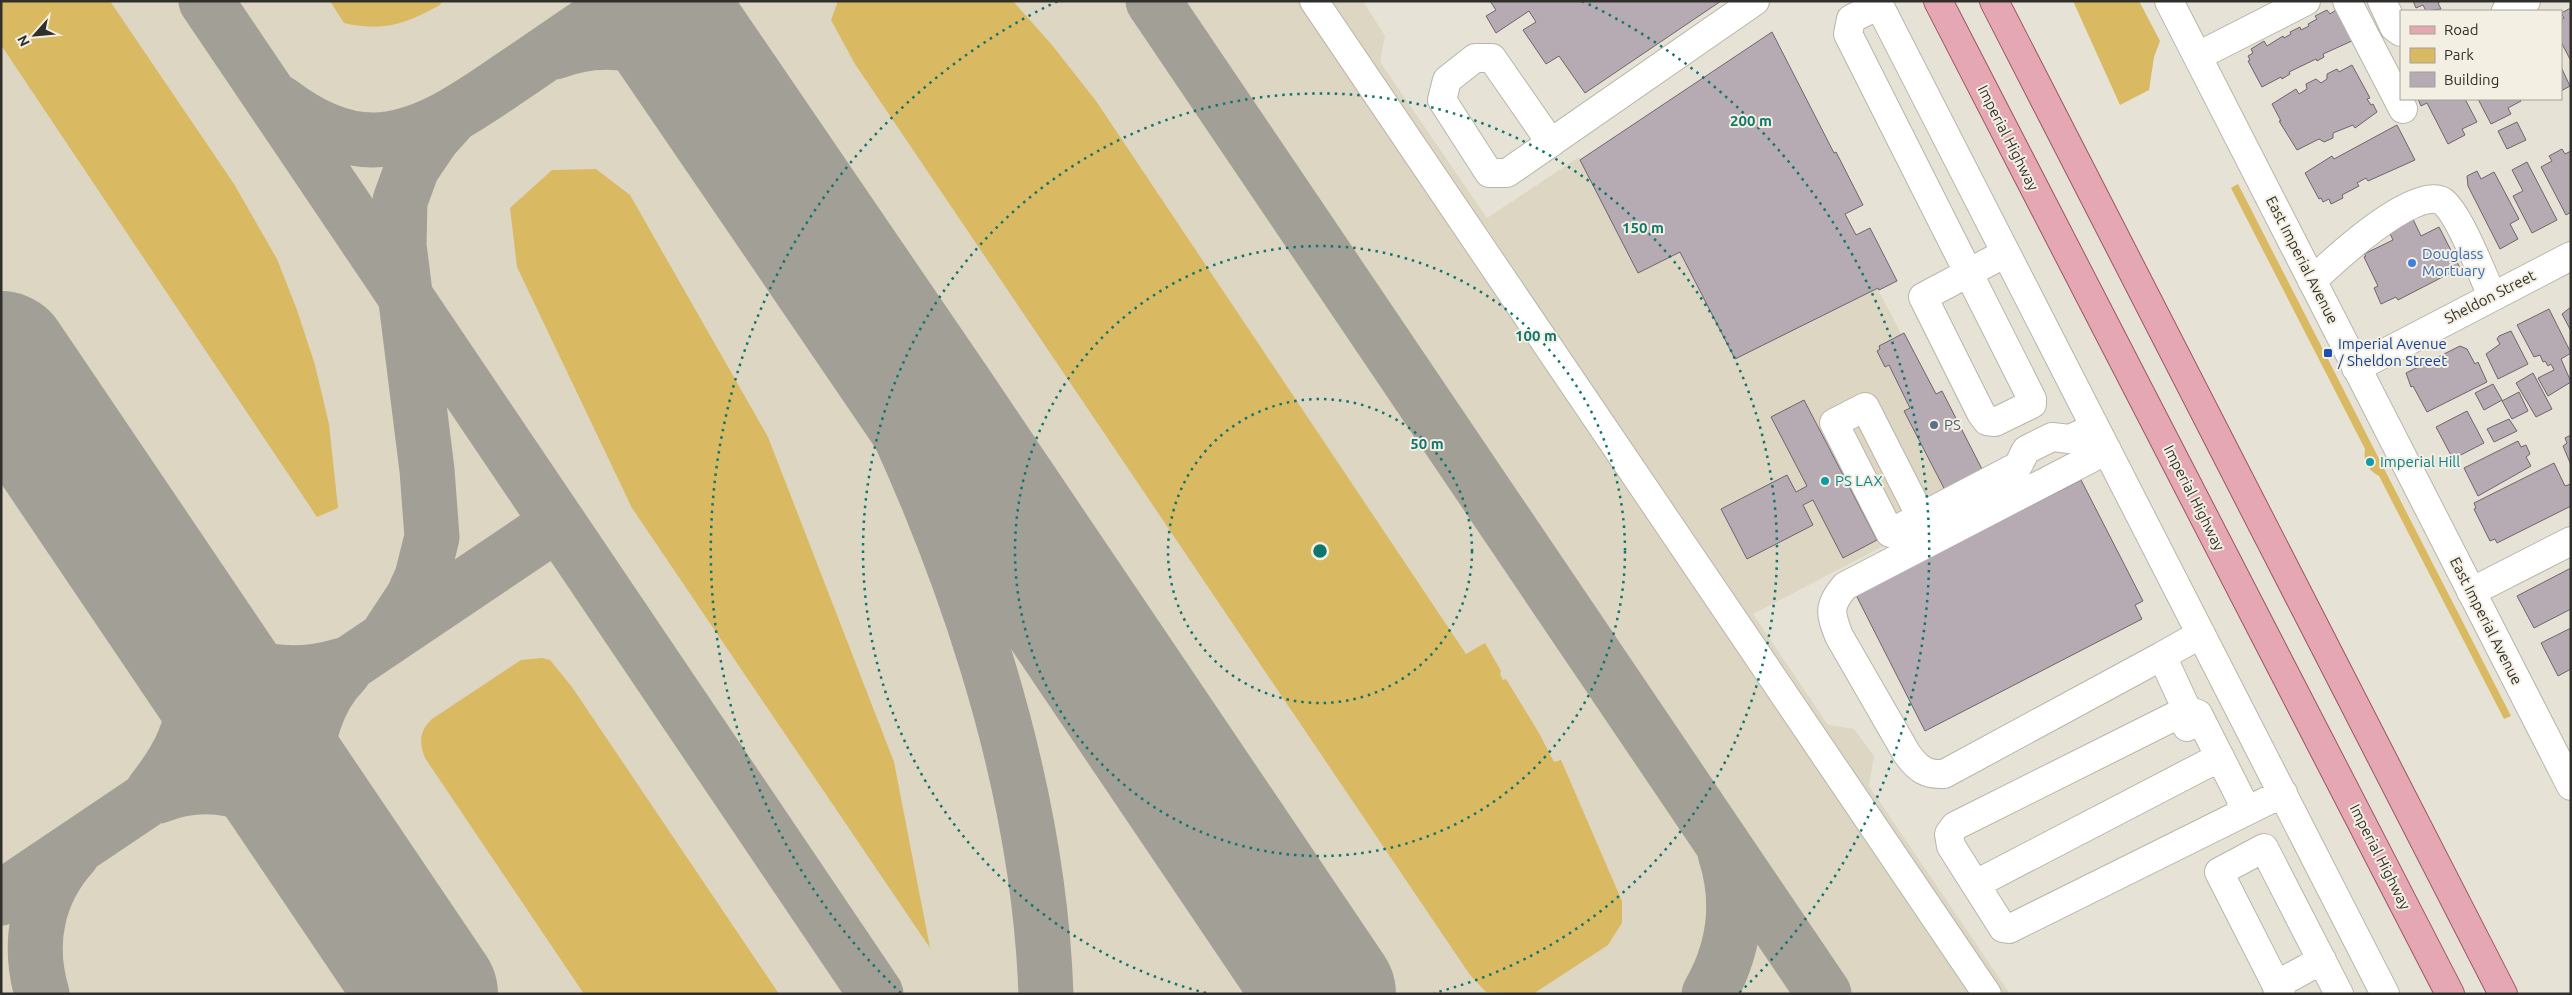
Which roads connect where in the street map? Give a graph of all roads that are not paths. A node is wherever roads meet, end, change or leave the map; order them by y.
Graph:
1 (1755, 1) edge
2 (1938, 1) edge
3 (1994, 1) edge
4 (2169, 1) edge
5 (2306, 1) edge
6 (2347, 1) edge
7 (2382, 1) edge
8 (2526, 1) edge
9 (1316, 2) edge
10 (1878, 3) edge
11 (2508, 10) edge
12 (2400, 31) edge
13 (2198, 56) junction
14 (2403, 109) dead end
15 (1943, 130) junction
16 (1551, 143) dead end
17 (1906, 150) junction
18 (2006, 253) junction
19 (2571, 256) edge
20 (1969, 274) junction
21 (2312, 281) junction
22 (2492, 296) junction
23 (2356, 368) junction
24 (2101, 439) junction
25 (1921, 517) dead end
26 (2571, 541) edge
27 (2471, 592) junction
28 (2201, 634) junction
29 (2162, 656) junction
30 (2187, 710) junction
31 (2562, 746) edge
32 (2212, 761) junction
33 (2571, 786) edge
34 (2283, 793) junction
35 (2240, 814) junction
36 (1976, 884) junction
37 (2322, 960) junction
38 (2278, 989) edge
39 (1987, 994) edge
40 (2339, 994) edge
41 (2386, 994) edge
42 (2450, 994) edge
43 (2503, 994) edge

1 - 16 street
2 - 42 main road, Imperial Highway
3 - 43 main road
4 - 13 street, East Imperial Avenue
5 - 13 street
6 - 14 street
7 - 12 street
8 - 11 street
9 - 39 street
10 - 15 street
10 - 17 street
13 - 21 street, East Imperial Avenue
15 - 17 street
15 - 18 street
17 - 20 street
18 - 20 street
18 - 24 street
19 - 22 street, Sheldon Street
20 - 20 street
21 - 22 street
21 - 23 street, East Imperial Avenue
22 - 23 street, Sheldon Street
23 - 27 street, East Imperial Avenue
24 - 25 street
24 - 28 street
24 - 29 street
26 - 27 street
27 - 31 street, East Imperial Avenue
28 - 29 street
28 - 34 street
29 - 30 street
30 - 32 street
30 - 36 street
31 - 33 street, East Imperial Avenue
32 - 35 street
32 - 36 street
34 - 35 street
34 - 41 street
35 - 36 street
37 - 38 street
37 - 38 street
37 - 40 street

